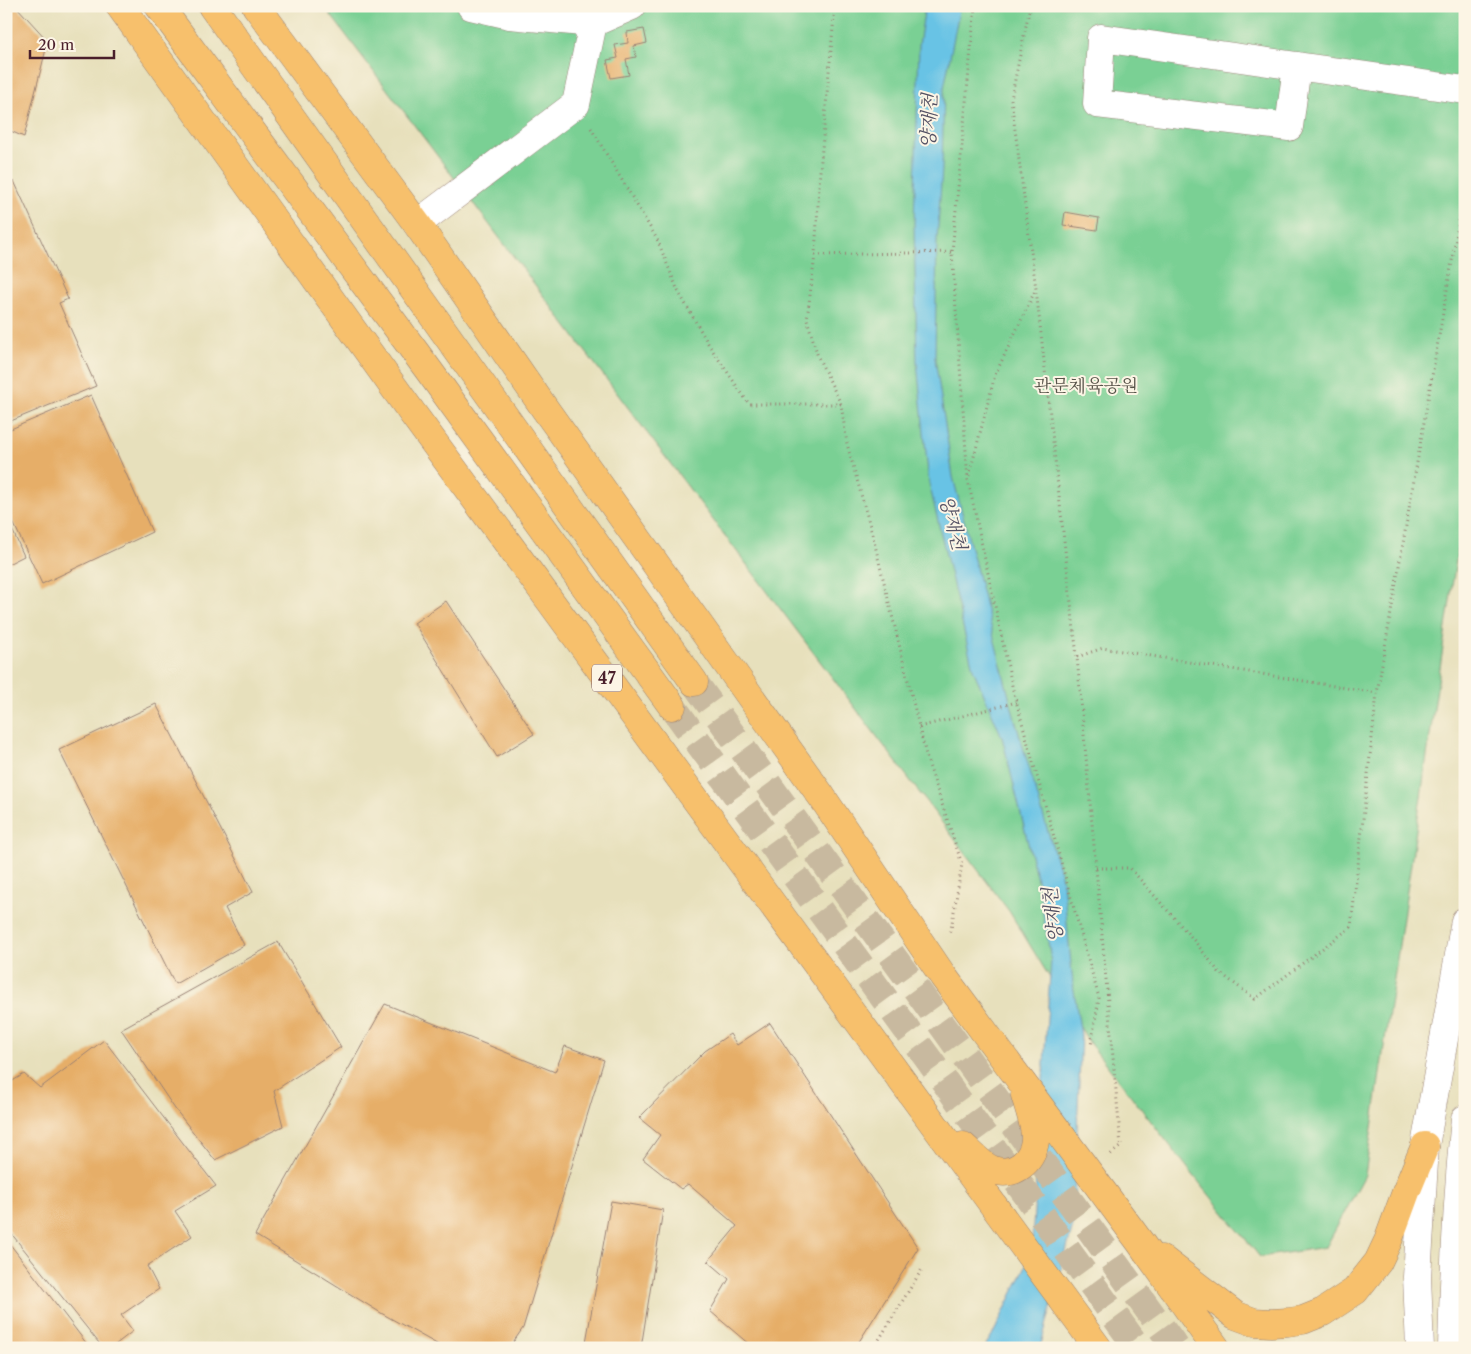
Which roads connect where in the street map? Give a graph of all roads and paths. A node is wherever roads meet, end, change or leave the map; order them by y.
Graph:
1 (120, 6) edge
2 (160, 6) edge
3 (212, 6) edge
4 (256, 6) edge
5 (471, 6) edge
6 (632, 6) edge
7 (835, 6) edge
8 (975, 6) edge
9 (1030, 6) edge
10 (593, 23) junction
11 (1296, 66) junction
12 (1465, 90) edge
13 (576, 104) junction
14 (1465, 186) edge
15 (417, 224) junction
16 (952, 252) junction
17 (815, 255) junction
18 (1036, 289) junction
19 (841, 404) junction
20 (968, 480) junction
21 (1078, 657) junction
22 (694, 682) tunnel mouth
23 (1377, 693) junction
24 (1017, 702) junction
25 (672, 706) tunnel mouth
26 (919, 727) junction
27 (1096, 868) junction
28 (1465, 921) edge
29 (943, 976) junction
30 (1091, 1045) dead end
31 (1022, 1082) junction
32 (926, 1113) junction
33 (1465, 1119) edge
34 (1425, 1146) junction
35 (1089, 1174) junction
36 (1140, 1242) junction
37 (922, 1269) dead end
38 (874, 1348) edge
39 (1098, 1348) edge
40 (1216, 1348) edge
41 (1420, 1348) edge
42 (1452, 1348) edge

1 - 32 highway, 47
2 - 25 highway
3 - 22 highway
4 - 15 highway
5 - 10 street
6 - 10 street
7 - 17 path
8 - 16 path
9 - 18 path
10 - 13 street
11 - 11 street
11 - 12 street
13 - 15 street
13 - 19 path
14 - 23 path
15 - 29 highway
16 - 17 path
16 - 20 path
17 - 19 path
18 - 20 path
18 - 21 path
19 - 26 path
20 - 24 path
21 - 23 path
21 - 27 path
23 - 27 path
24 - 26 path
24 - 30 path
26 - 29 path
27 - 35 path
28 - 34 street
29 - 31 highway
31 - 32 highway
31 - 35 highway
32 - 39 highway, 47
33 - 42 street
34 - 36 highway
34 - 41 street
35 - 36 highway
36 - 40 highway
37 - 38 path

